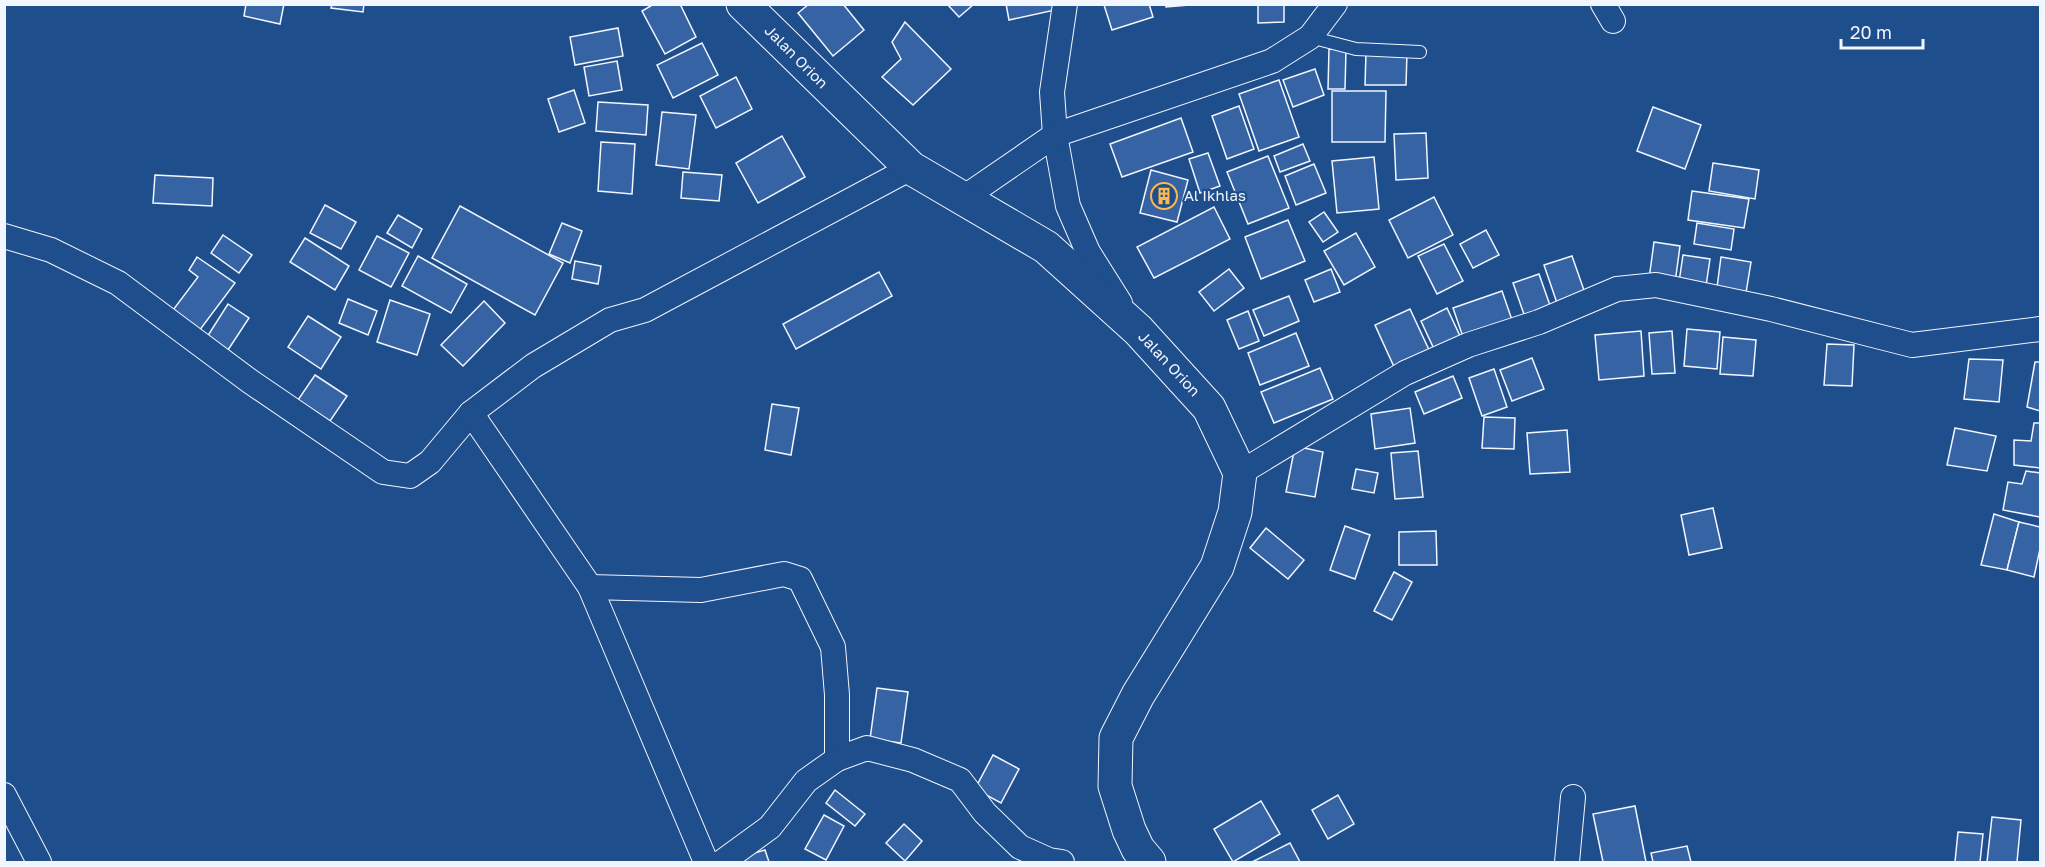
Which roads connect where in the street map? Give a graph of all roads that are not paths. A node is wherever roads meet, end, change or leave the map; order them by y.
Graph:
1 (742, 4) edge
2 (1065, 4) edge
3 (1335, 4) edge
4 (1310, 37) junction
5 (1420, 52) dead end
6 (1055, 135) junction
7 (911, 168) junction
8 (962, 199) junction
9 (4, 236) edge
10 (2040, 329) edge
11 (1138, 330) junction
12 (471, 413) junction
13 (1240, 473) junction
14 (590, 587) junction
15 (837, 759) junction
16 (4, 795) edge
17 (1573, 797) dead end
18 (39, 862) edge
19 (706, 862) edge
20 (722, 862) edge
21 (1062, 862) edge
22 (1149, 862) edge
23 (1567, 862) edge

1 - 7 highway, Jalan Orion
2 - 6 street
3 - 4 street
4 - 5 lane
4 - 6 street
6 - 8 street
6 - 11 street
7 - 8 highway, Jalan Orion
7 - 12 street
8 - 11 highway, Jalan Orion
9 - 12 street
10 - 13 street
11 - 13 highway, Jalan Orion
12 - 14 street
13 - 22 highway
14 - 15 street
14 - 19 street
15 - 20 street
15 - 21 street
16 - 18 street
17 - 23 street

